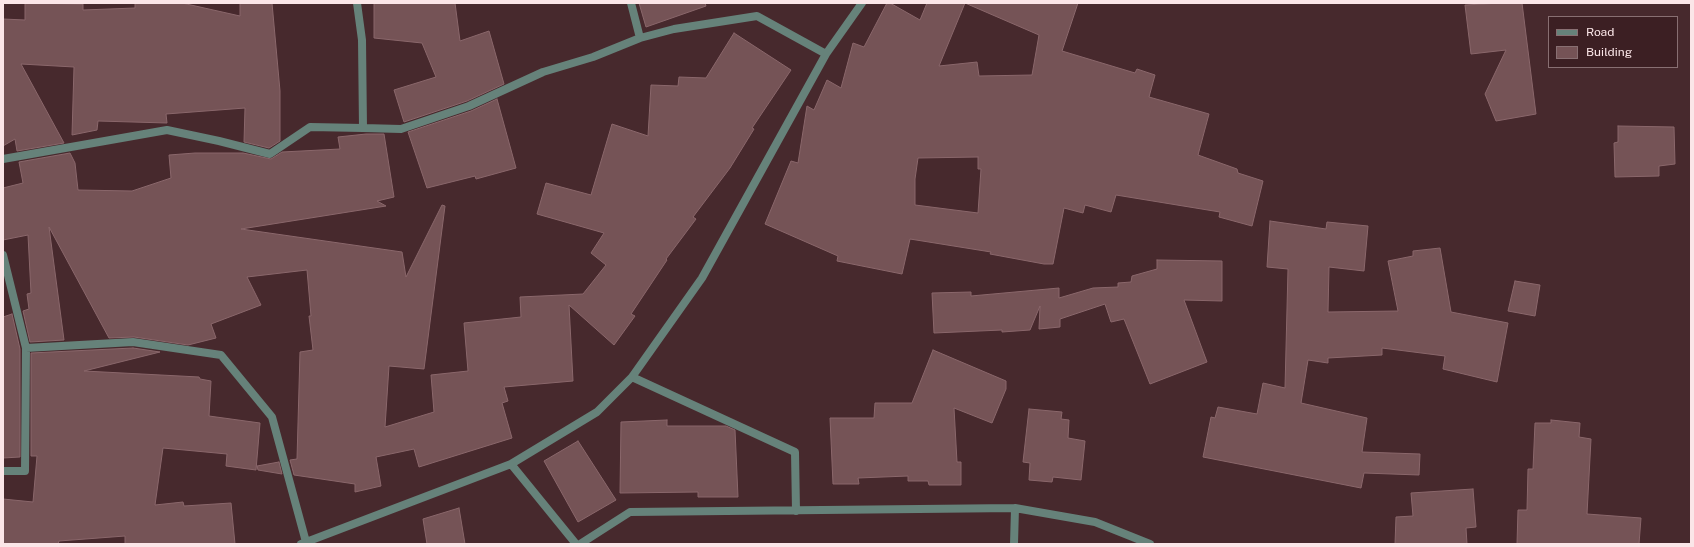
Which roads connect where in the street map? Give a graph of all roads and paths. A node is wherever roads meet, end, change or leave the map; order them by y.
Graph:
1 (357, 3) edge
2 (631, 3) edge
3 (862, 3) edge
4 (640, 38) junction
5 (826, 54) junction
6 (363, 128) junction
7 (3, 159) edge
8 (3, 255) edge
9 (26, 348) junction
10 (632, 377) junction
11 (512, 464) junction
12 (3, 471) edge
13 (1015, 508) junction
14 (796, 511) junction
15 (303, 543) edge
16 (576, 544) edge
17 (580, 544) edge
18 (1014, 544) edge
19 (1150, 544) edge

1 - 6 street
2 - 4 street
3 - 5 street
4 - 5 street
4 - 6 street
5 - 10 street
6 - 7 street
8 - 9 street
9 - 12 street
9 - 15 street
10 - 11 street
10 - 14 street
11 - 15 street
11 - 16 street
13 - 14 street
13 - 18 street
13 - 19 street
14 - 17 street

